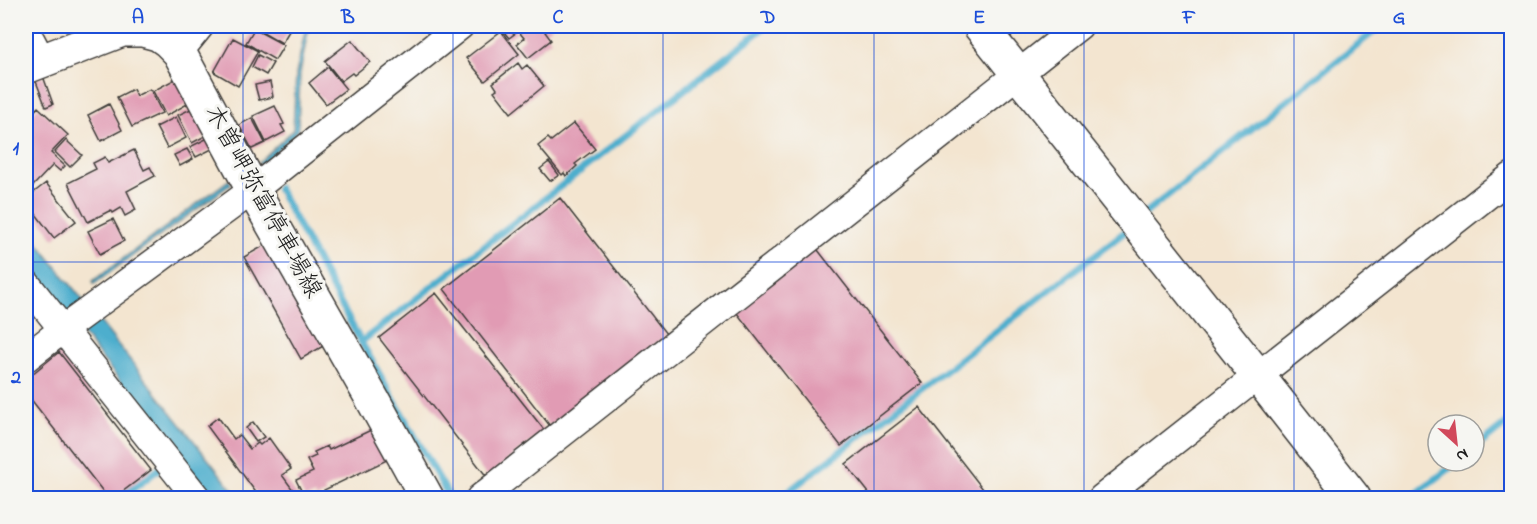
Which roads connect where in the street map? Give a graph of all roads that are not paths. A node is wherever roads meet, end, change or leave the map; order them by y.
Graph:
1 (200, 26) edge
2 (460, 26) edge
3 (980, 26) edge
4 (1079, 26) edge
5 (179, 52) junction
6 (31, 54) edge
7 (1017, 74) junction
8 (1512, 176) edge
9 (253, 190) junction
10 (26, 283) edge
11 (64, 328) junction
12 (26, 358) edge
13 (1258, 376) junction
14 (197, 498) edge
15 (427, 498) edge
16 (480, 498) edge
17 (1102, 498) edge
18 (1354, 498) edge

1 - 5 street
2 - 9 street
3 - 7 main road
4 - 7 street
5 - 6 main road, 木曽岬弥富停車場線
5 - 9 main road, 木曽岬弥富停車場線
7 - 13 main road
7 - 16 street
8 - 13 street
9 - 11 street
9 - 15 main road, 木曽岬弥富停車場線
10 - 11 street
11 - 12 street
11 - 14 street
13 - 17 street
13 - 18 main road

